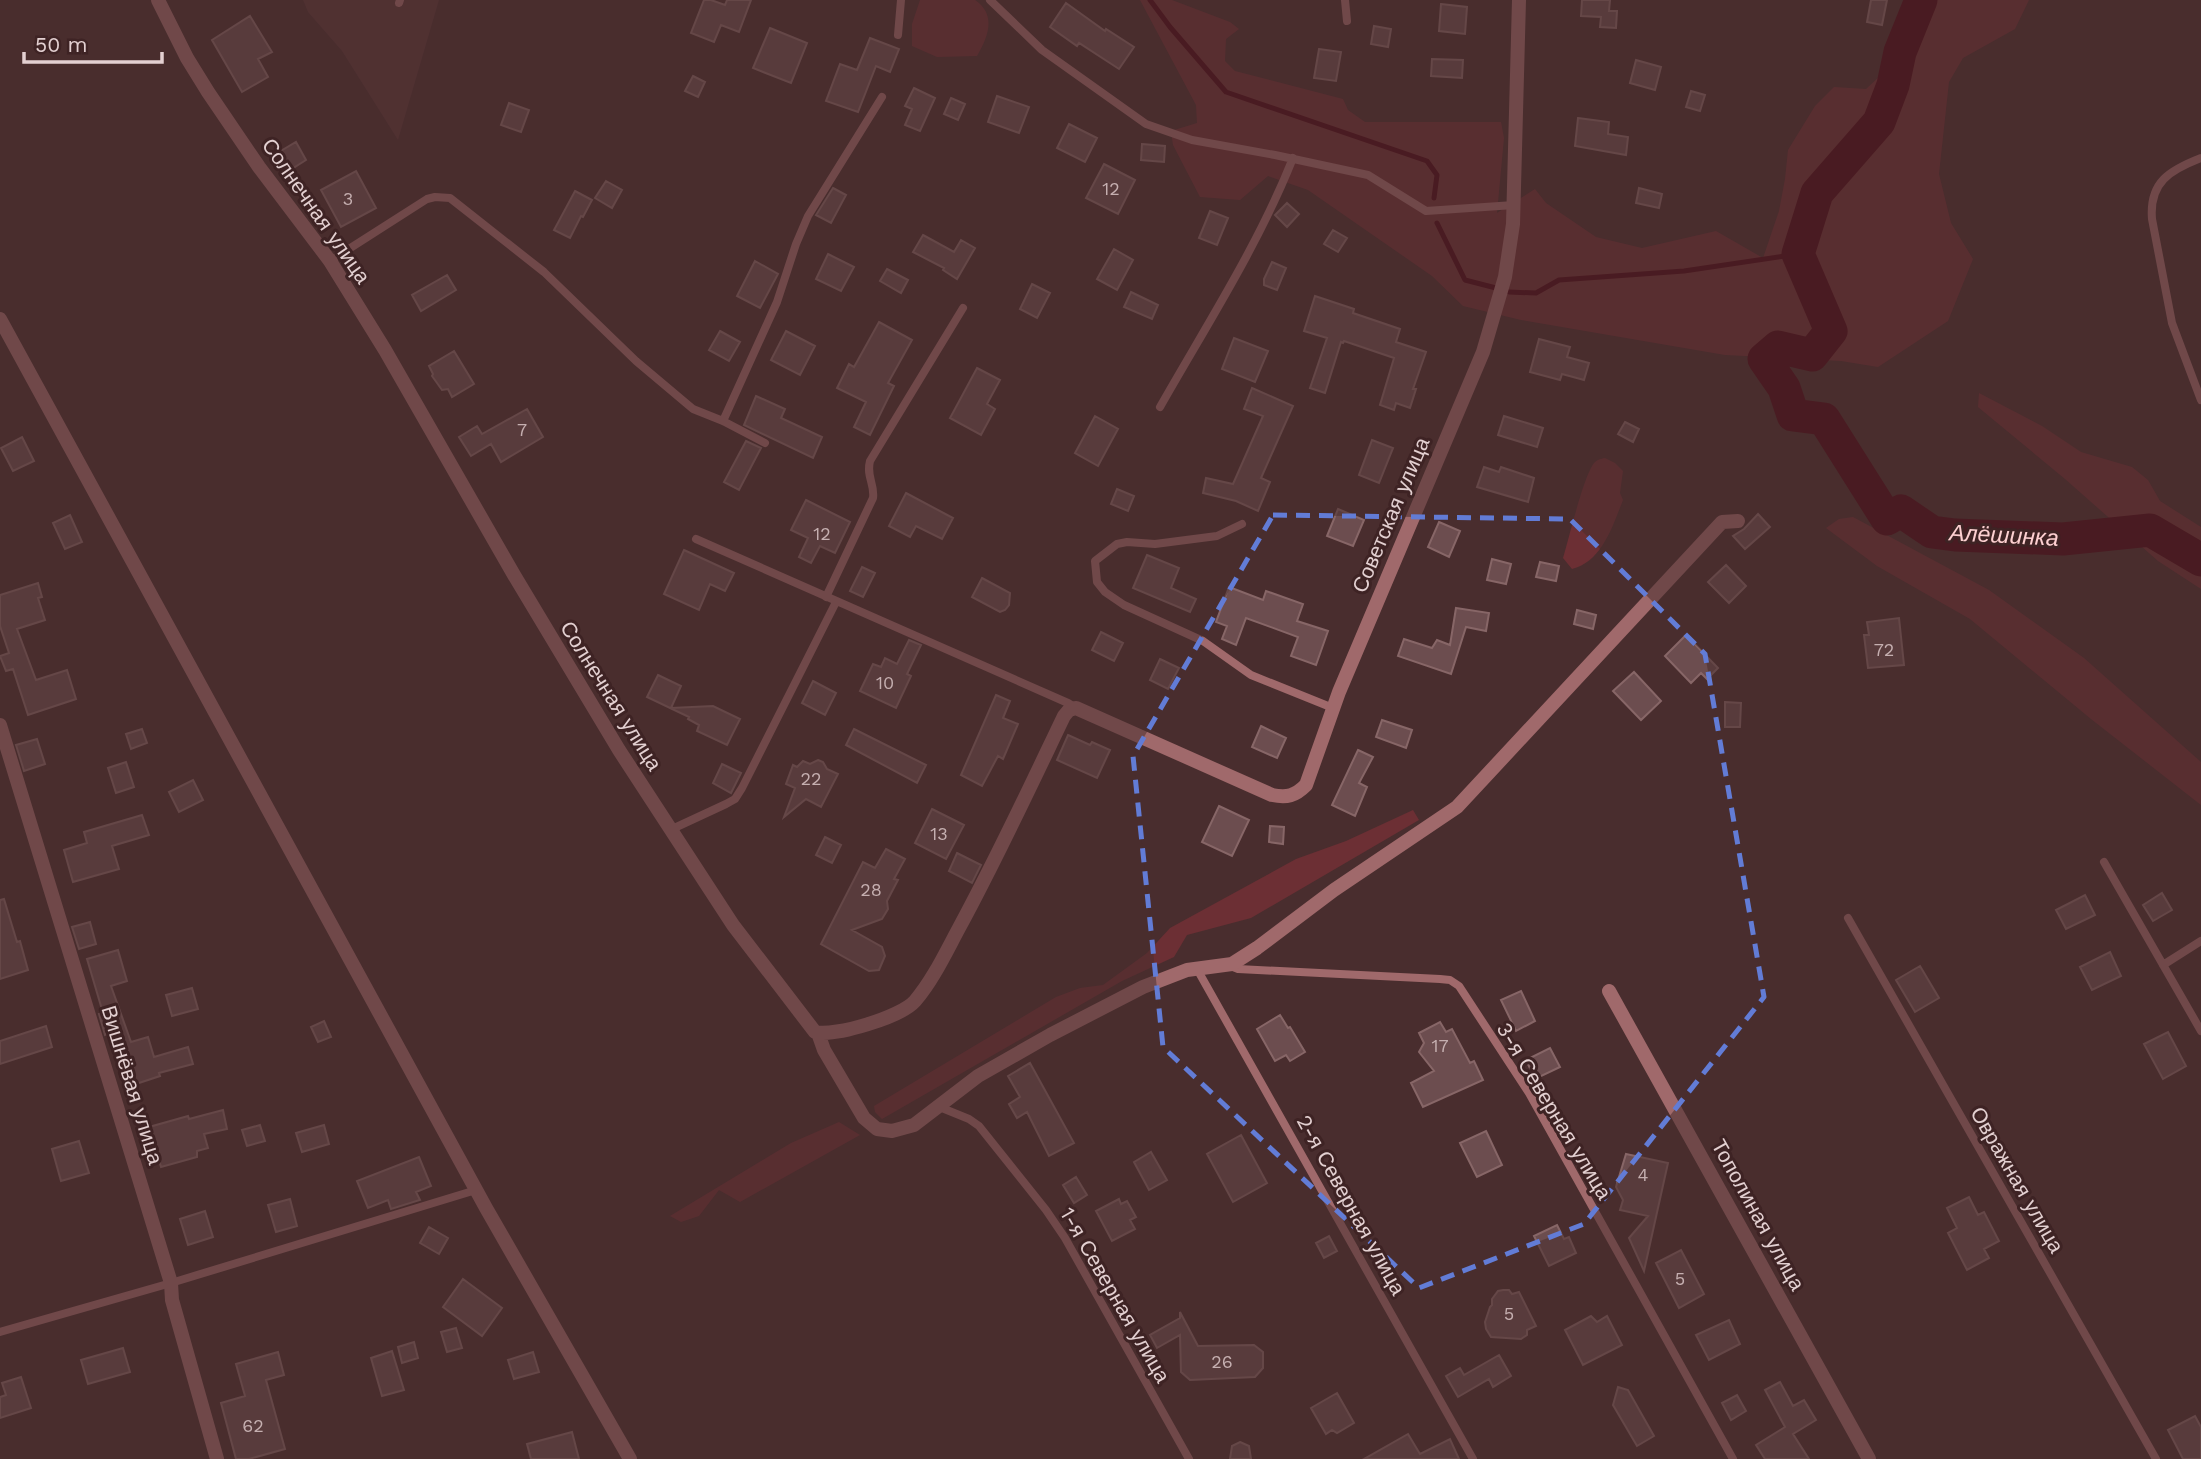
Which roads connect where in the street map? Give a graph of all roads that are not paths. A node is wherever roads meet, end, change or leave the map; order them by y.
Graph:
1 (158, 0) edge
2 (901, 0) edge
3 (990, 0) edge
4 (1345, 0) edge
5 (1519, 0) edge
6 (1347, 21) dead end
7 (898, 35) dead end
8 (882, 97) dead end
9 (1293, 158) junction
10 (2201, 158) edge
11 (1514, 205) junction
12 (330, 261) junction
13 (963, 308) dead end
14 (0, 319) edge
15 (2201, 400) edge
16 (1160, 407) dead end
17 (723, 421) junction
18 (765, 443) dead end
19 (1738, 521) dead end
20 (1242, 524) dead end
21 (696, 539) dead end
22 (826, 597) junction
23 (836, 601) junction
24 (1333, 708) junction
25 (1073, 709) junction
26 (0, 725) edge
27 (670, 830) junction
28 (2104, 862) dead end
29 (1849, 918) dead end
30 (2201, 942) edge
31 (1228, 965) junction
32 (2163, 965) junction
33 (1197, 969) junction
34 (1609, 990) dead end
35 (2201, 1031) edge
36 (818, 1033) junction
37 (937, 1106) junction
38 (476, 1190) junction
39 (171, 1283) junction
40 (0, 1332) edge
41 (218, 1459) edge
42 (630, 1459) edge
43 (1189, 1459) edge
44 (1473, 1459) edge
45 (1733, 1459) edge
46 (1869, 1459) edge
47 (2156, 1459) edge

1 - 12 street, Солнечная улица
2 - 7 lane
3 - 9 lane
4 - 6 lane
5 - 11 street, Советская улица
8 - 17 lane
9 - 11 lane
9 - 16 lane
10 - 15 lane
11 - 24 street, Советская улица
12 - 17 lane
12 - 27 street, Солнечная улица
13 - 22 lane
14 - 38 street
17 - 18 lane
19 - 31 street
20 - 24 lane
21 - 22 lane
22 - 23 lane
23 - 25 lane
23 - 27 lane
24 - 25 street, Советская улица
25 - 36 street
26 - 39 street, Вишнёвая улица
27 - 36 street, Солнечная улица
28 - 32 lane
29 - 47 lane, Овражная улица
30 - 32 lane
31 - 33 street
31 - 45 lane, 3-я Северная улица
32 - 35 lane
33 - 37 street
33 - 44 lane, 2-я Северная улица
34 - 46 street, Тополиная улица
36 - 37 street, Солнечная улица
37 - 43 lane, 1-я Северная улица
38 - 39 lane
38 - 42 street
39 - 40 lane
39 - 41 street, Вишнёвая улица

